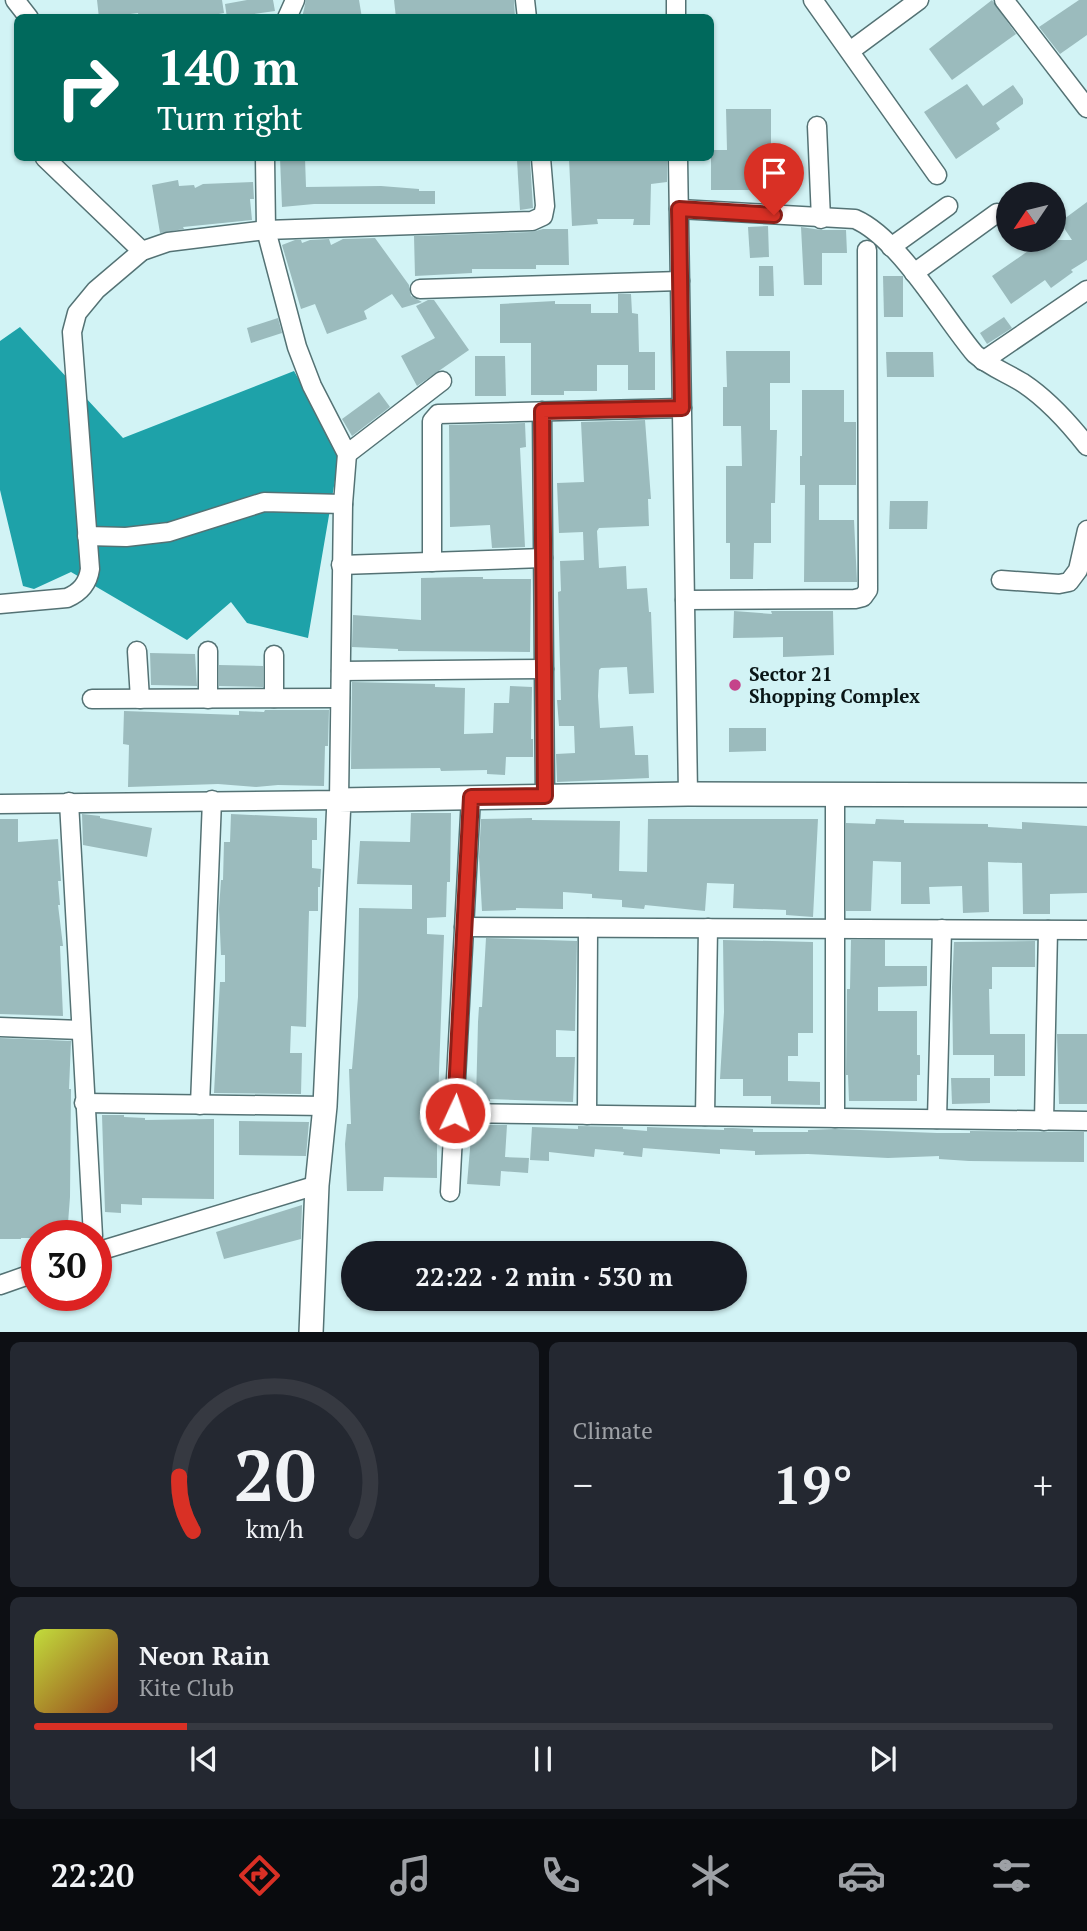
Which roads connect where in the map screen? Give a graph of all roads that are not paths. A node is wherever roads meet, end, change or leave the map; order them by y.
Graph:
1 (15, 0) edge
2 (813, 0) edge
3 (919, 0) edge
4 (1004, 0) edge
5 (26, 14) edge
6 (850, 51) junction
7 (1087, 108) edge
8 (817, 126) dead end
9 (48, 161) edge
10 (265, 161) edge
11 (541, 161) edge
12 (678, 161) edge
13 (937, 175) dead end
14 (948, 206) dead end
15 (679, 209) junction
16 (996, 214) edge
17 (821, 219) junction
18 (266, 230) junction
19 (891, 247) junction
20 (867, 250) dead end
21 (142, 251) junction
22 (914, 273) junction
23 (680, 281) junction
24 (420, 289) dead end
25 (1087, 290) edge
26 (983, 361) junction
27 (442, 381) dead end
28 (415, 402) junction
29 (682, 408) junction
30 (542, 411) junction
31 (433, 417) junction
32 (1087, 446) edge
33 (347, 454) junction
34 (343, 504) junction
35 (1087, 530) edge
36 (87, 536) junction
37 (543, 558) junction
38 (432, 562) junction
39 (341, 565) junction
40 (1001, 580) dead end
41 (685, 600) junction
42 (0, 604) edge
43 (137, 651) dead end
44 (208, 651) dead end
45 (274, 656) dead end
46 (544, 669) junction
47 (341, 671) junction
48 (274, 698) junction
49 (340, 698) junction
50 (92, 699) dead end
51 (139, 699) junction
52 (208, 699) junction
53 (688, 794) junction
54 (835, 794) junction
55 (1087, 794) edge
56 (545, 796) junction
57 (471, 797) junction
58 (212, 800) junction
59 (339, 800) junction
60 (69, 802) junction
61 (0, 804) edge
62 (464, 927) junction
63 (589, 928) junction
64 (708, 928) junction
65 (835, 929) junction
66 (942, 929) junction
67 (1048, 930) junction
68 (1087, 930) edge
69 (0, 1027) edge
70 (81, 1030) junction
71 (84, 1103) junction
72 (200, 1105) junction
73 (325, 1106) junction
74 (455, 1113) junction
75 (587, 1115) junction
76 (705, 1116) junction
77 (835, 1118) junction
78 (937, 1119) junction
79 (1044, 1121) junction
80 (1087, 1121) edge
81 (317, 1185) junction
82 (450, 1192) dead end
83 (92, 1220) edge
84 (112, 1247) edge
85 (21, 1278) edge
86 (0, 1285) edge
87 (311, 1332) edge

1 - 5 street
2 - 6 street
3 - 6 street
4 - 7 street
6 - 13 street
8 - 17 street
9 - 21 street
10 - 18 street
11 - 18 street
12 - 15 street
14 - 19 street
15 - 17 street
15 - 23 street
16 - 22 street
17 - 19 street
18 - 21 street
18 - 33 street
19 - 22 street
20 - 41 street
21 - 36 street
22 - 26 street
23 - 24 street
23 - 29 street
25 - 26 street
26 - 32 street
27 - 28 street
28 - 31 street
28 - 33 street
29 - 30 street
29 - 41 street
30 - 31 street
30 - 37 street
31 - 38 street
33 - 34 street
34 - 36 street
34 - 39 street
35 - 40 street
36 - 42 street
37 - 38 street
37 - 46 street
38 - 39 street
39 - 47 street
41 - 53 street
43 - 51 street
44 - 52 street
45 - 48 street
46 - 47 street
46 - 56 street
47 - 49 street
48 - 49 street
48 - 52 street
49 - 59 street
50 - 51 street
51 - 52 street
53 - 54 street
53 - 56 street
54 - 55 street
54 - 65 street
56 - 57 street
57 - 59 street
57 - 62 street
58 - 59 street
58 - 60 street
58 - 72 street
59 - 73 street
60 - 61 street
60 - 70 street
62 - 63 street
62 - 74 street
63 - 64 street
63 - 75 street
64 - 65 street
64 - 76 street
65 - 66 street
65 - 77 street
66 - 67 street
66 - 78 street
67 - 68 street
67 - 79 street
69 - 70 street
70 - 71 street
71 - 72 street
71 - 83 street
72 - 73 street
73 - 81 street
74 - 75 street
74 - 82 street
75 - 76 street
76 - 77 street
77 - 78 street
78 - 79 street
79 - 80 street
81 - 84 street
81 - 87 street
85 - 86 street

